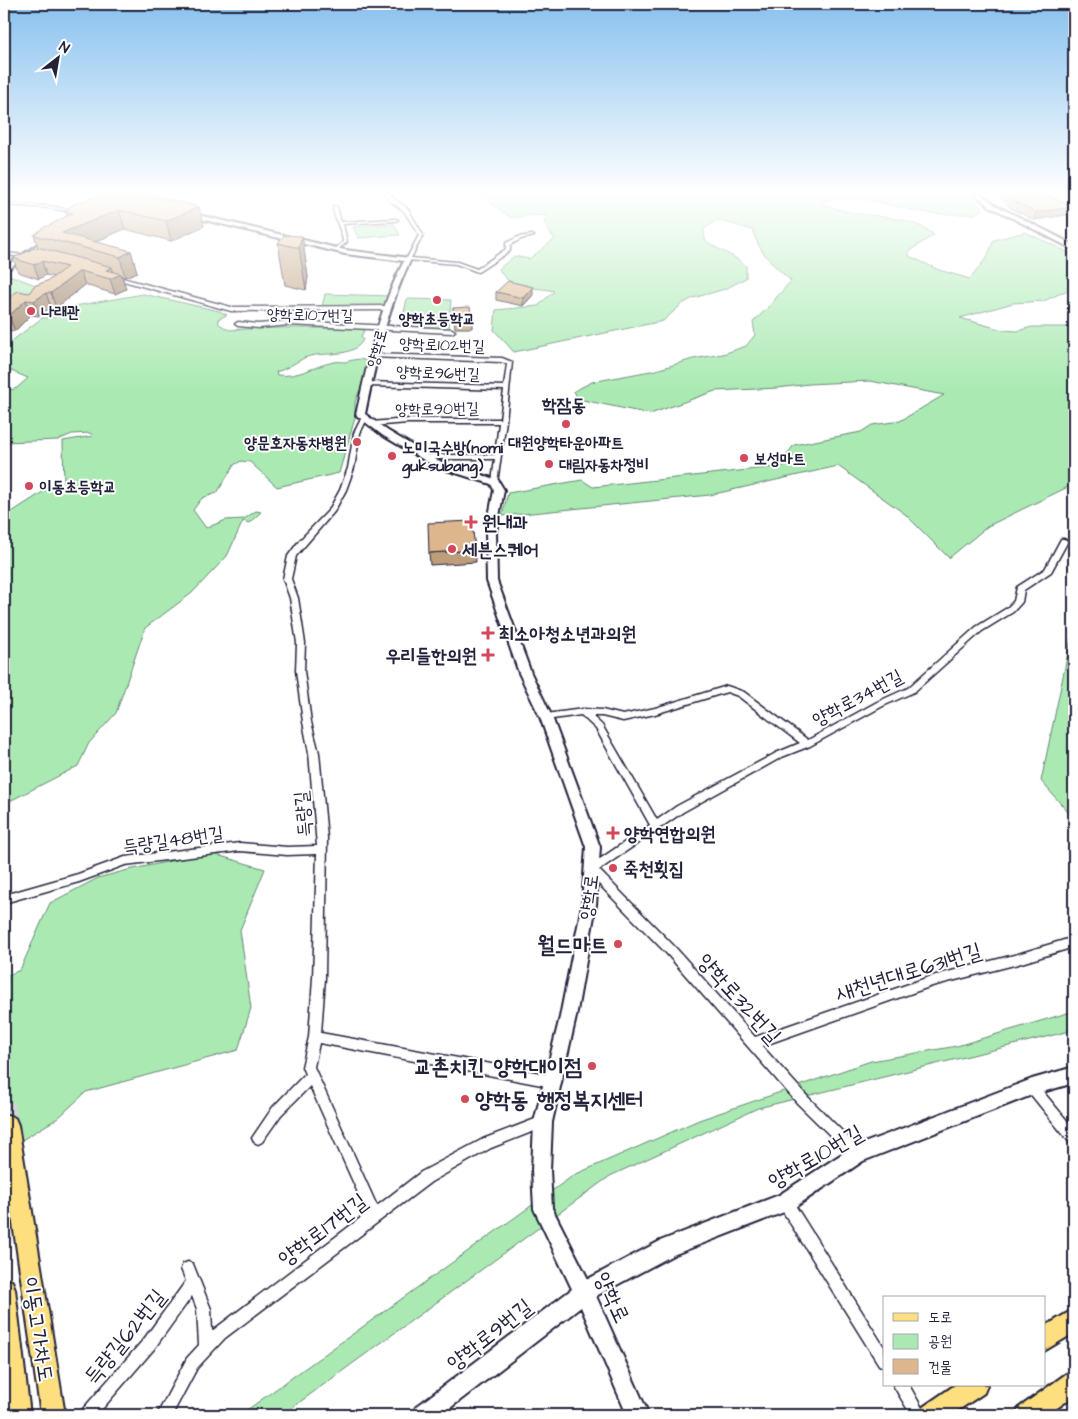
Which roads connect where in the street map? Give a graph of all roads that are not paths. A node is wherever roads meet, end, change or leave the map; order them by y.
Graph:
1 (19, 259) edge
2 (408, 259) edge
3 (410, 259) edge
4 (495, 259) edge
5 (4, 270) edge
6 (101, 274) edge
7 (388, 308) junction
8 (238, 324) dead end
9 (381, 328) junction
10 (452, 331) dead end
11 (372, 356) junction
12 (510, 363) joint
13 (368, 384) junction
14 (507, 388) junction
15 (367, 421) junction
16 (503, 421) junction
17 (426, 457) junction
18 (498, 457) junction
19 (496, 482) junction
20 (1064, 541) dead end
21 (583, 712) junction
22 (546, 717) junction
23 (807, 744) junction
24 (656, 825) junction
25 (322, 850) junction
26 (592, 870) junction
27 (4, 899) edge
28 (1074, 942) edge
29 (315, 1037) junction
30 (754, 1043) junction
31 (1074, 1075) edge
32 (312, 1076) junction
33 (552, 1081) junction
34 (1032, 1087) junction
35 (544, 1122) junction
36 (8, 1125) dead end
37 (258, 1138) dead end
38 (1074, 1139) edge
39 (857, 1154) junction
40 (785, 1202) junction
41 (374, 1216) junction
42 (4, 1289) edge
43 (584, 1292) junction
44 (1074, 1320) edge
45 (1046, 1339) edge
46 (206, 1346) junction
47 (883, 1358) edge
48 (1074, 1382) edge
49 (901, 1386) edge
50 (974, 1386) edge
51 (18, 1415) edge
52 (53, 1415) edge
53 (87, 1415) edge
54 (164, 1415) edge
55 (424, 1415) edge
56 (638, 1415) edge
57 (919, 1415) edge
58 (931, 1415) edge
59 (1028, 1415) edge

1 - 5 street
2 - 7 street, 양학로
3 - 4 street
6 - 7 street
7 - 9 street, 양학로
8 - 9 street, 양학로107번길
9 - 10 street
9 - 11 street, 양학로
11 - 12 street, 양학로102번길
11 - 13 street, 양학로
12 - 14 street, 양학로96번길
13 - 14 street, 양학로96번길
13 - 15 street, 양학로
14 - 16 street, 양학로96번길
15 - 16 street, 양학로90번길
15 - 17 street
15 - 25 street, 득량길
16 - 18 street, 양학로96번길
17 - 18 street
17 - 19 street
18 - 19 street, 양학로96번길
19 - 22 street, 양학로
20 - 23 street, 양학로34번길
21 - 22 street
21 - 23 street
21 - 24 street
22 - 26 street, 양학로
23 - 24 street, 양학로34번길
24 - 26 street, 양학로34번길
25 - 27 street, 득량길48번길
25 - 29 street, 득량길
26 - 30 street, 양학로32번길
26 - 33 street, 양학로
28 - 30 street, 새천년대로631번길
29 - 32 street, 득량길
29 - 33 street
30 - 39 street, 양학로32번길
31 - 34 street, 양학로10번길
32 - 37 street
32 - 41 street, 득량길
33 - 35 street, 양학로
34 - 38 street
34 - 39 street, 양학로10번길
35 - 41 street, 양학로17번길
35 - 43 street, 양학로
36 - 52 main road, 이동고가차도
39 - 40 street, 양학로10번길
40 - 43 street, 양학로10번길
40 - 47 street
41 - 46 street, 양학로17번길
42 - 51 main road, 이동고가차도
43 - 55 street, 양학로9번길
43 - 56 street, 양학로
44 - 45 main road
46 - 53 street, 득량길62번길
46 - 54 street, 양학로17번길
48 - 59 main road
49 - 57 street
50 - 58 main road

